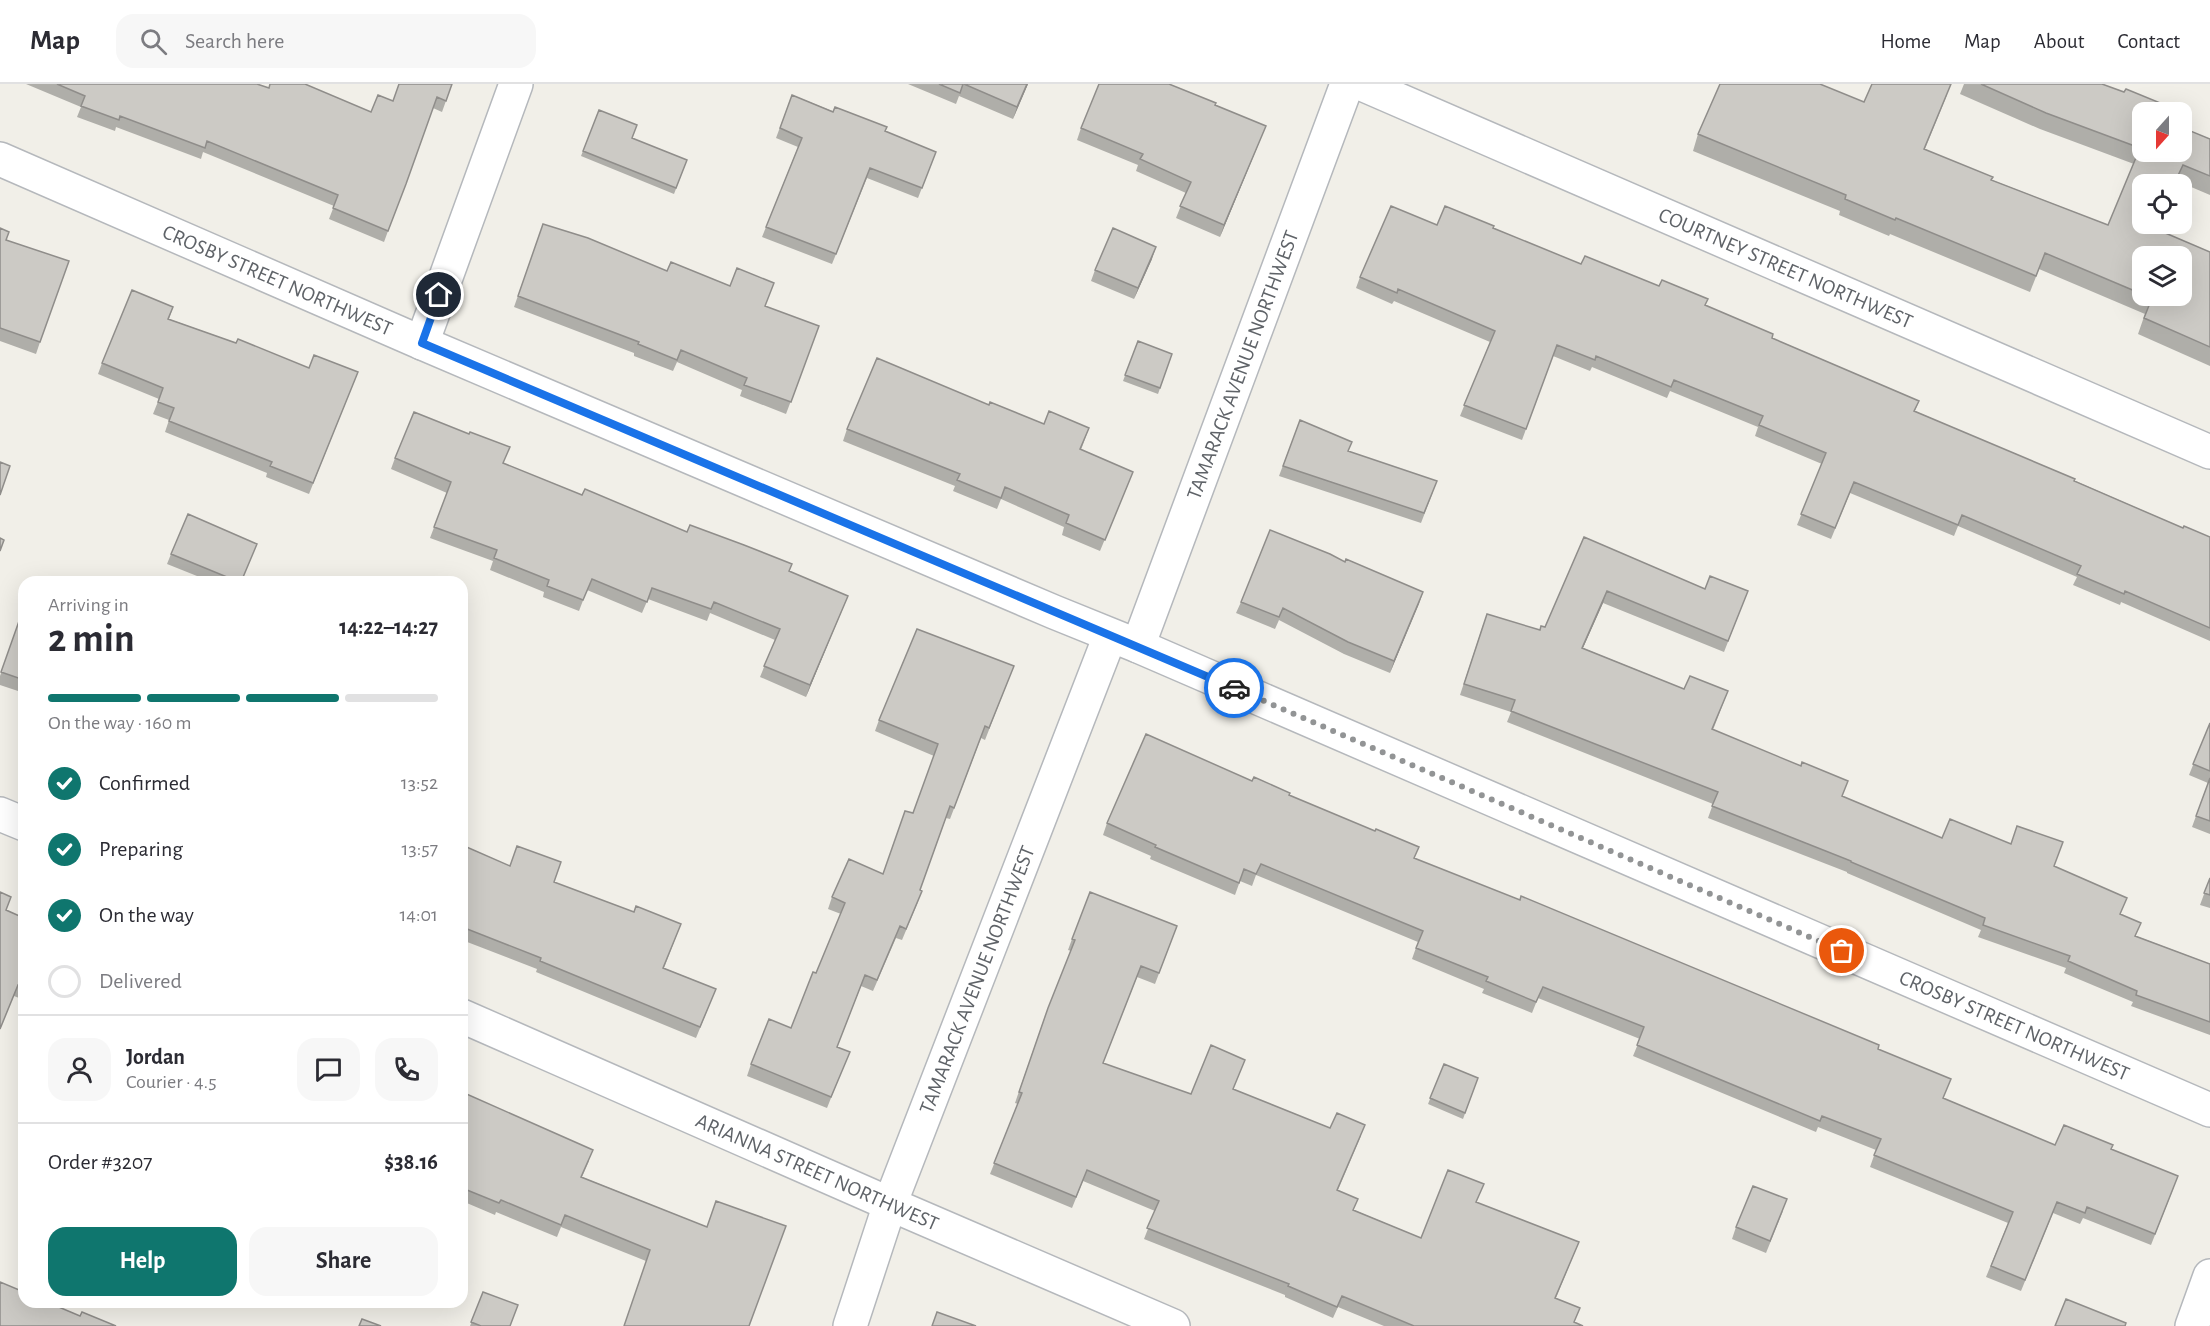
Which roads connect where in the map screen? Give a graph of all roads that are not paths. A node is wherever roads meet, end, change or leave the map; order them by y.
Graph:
1 (516, 84) edge
2 (1347, 84) edge
3 (1362, 84) edge
4 (0, 159) edge
5 (422, 343) junction
6 (2210, 452) edge
7 (1124, 641) junction
8 (0, 814) edge
9 (18, 822) edge
10 (468, 1019) edge
11 (2210, 1110) edge
12 (890, 1204) junction
13 (2210, 1275) edge
14 (850, 1326) edge
15 (1173, 1326) edge
16 (2192, 1326) edge

1 - 5 street
2 - 7 street, TAMARACK AVENUE NORTHWEST
3 - 6 street, COURTNEY STREET NORTHWEST
4 - 5 street, CROSBY STREET NORTHWEST
5 - 7 street, CROSBY STREET NORTHWEST
7 - 11 street, CROSBY STREET NORTHWEST
7 - 12 street, TAMARACK AVENUE NORTHWEST
8 - 9 street
10 - 12 street, ARIANNA STREET NORTHWEST
12 - 14 street, TAMARACK AVENUE NORTHWEST
12 - 15 street, ARIANNA STREET NORTHWEST
13 - 16 street

